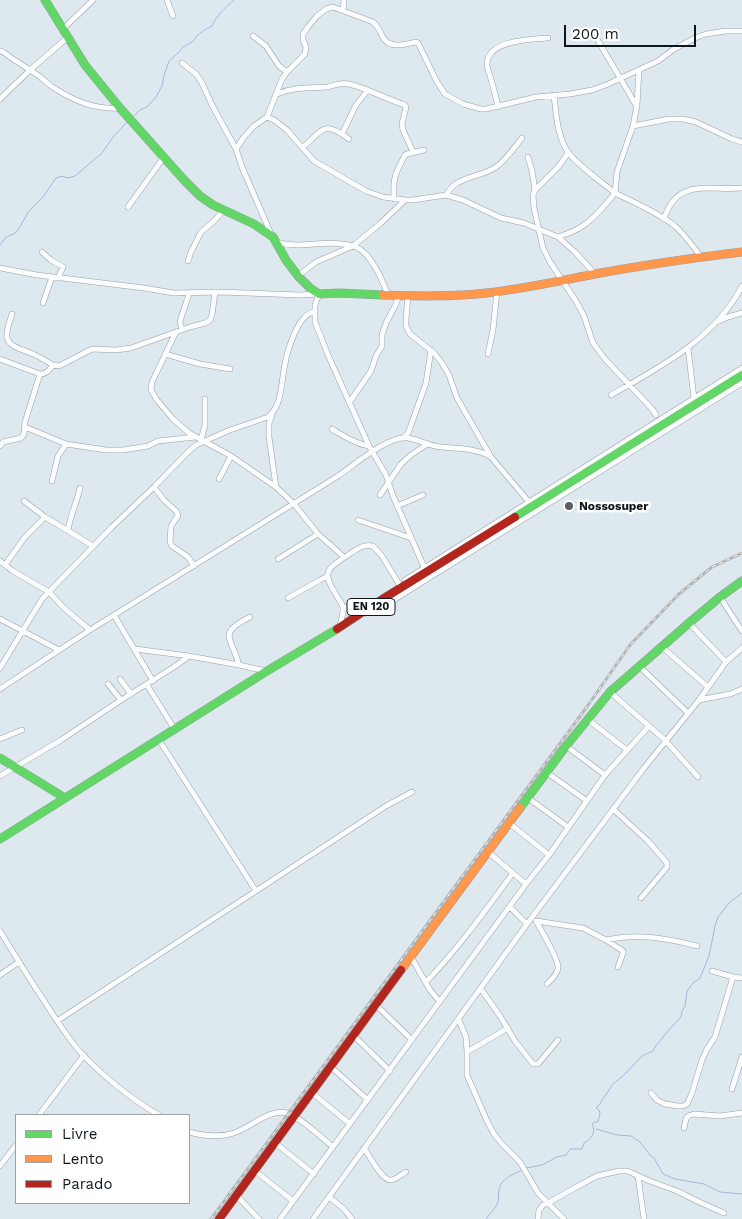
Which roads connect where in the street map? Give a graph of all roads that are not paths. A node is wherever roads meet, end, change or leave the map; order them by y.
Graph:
1 (45, 0) edge
2 (93, 0) edge
3 (167, 0) edge
4 (344, 0) edge
5 (343, 10) junction
6 (173, 16) dead end
7 (63, 29) junction
8 (742, 31) edge
9 (254, 36) dead end
10 (68, 37) junction
11 (548, 38) dead end
12 (597, 39) dead end
13 (0, 50) edge
14 (182, 63) dead end
15 (30, 70) junction
16 (638, 70) junction
17 (287, 72) junction
18 (621, 78) junction
19 (368, 90) junction
20 (0, 92) edge
21 (6, 93) junction
22 (276, 94) junction
23 (554, 95) junction
24 (0, 99) edge
25 (636, 105) junction
26 (498, 107) junction
27 (120, 108) junction
28 (267, 117) junction
29 (634, 126) junction
30 (342, 134) junction
31 (522, 138) dead end
32 (349, 139) dead end
33 (742, 142) edge
34 (303, 147) junction
35 (236, 149) junction
36 (424, 150) dead end
37 (412, 152) junction
38 (568, 153) junction
39 (164, 157) junction
40 (528, 157) dead end
41 (742, 188) edge
42 (535, 190) junction
43 (615, 193) junction
44 (446, 195) junction
45 (394, 199) junction
46 (405, 200) junction
47 (128, 207) dead end
48 (224, 210) junction
49 (664, 219) junction
50 (538, 228) junction
51 (558, 237) junction
52 (274, 239) junction
53 (352, 246) junction
54 (42, 252) dead end
55 (742, 252) edge
56 (701, 256) junction
57 (188, 261) dead end
58 (0, 268) edge
59 (595, 274) junction
60 (298, 276) junction
61 (52, 277) junction
62 (58, 278) junction
63 (562, 281) junction
64 (742, 286) edge
65 (215, 292) junction
66 (498, 292) junction
67 (189, 294) junction
68 (319, 294) junction
69 (388, 295) junction
70 (399, 296) junction
71 (408, 296) junction
72 (43, 303) dead end
73 (315, 311) junction
74 (742, 313) edge
75 (12, 314) dead end
76 (715, 324) junction
77 (182, 330) junction
78 (176, 332) junction
79 (688, 348) junction
80 (431, 350) junction
81 (165, 354) junction
82 (488, 354) dead end
83 (0, 359) edge
84 (53, 365) junction
85 (742, 368) edge
86 (230, 369) dead end
87 (40, 374) junction
88 (742, 375) edge
89 (742, 383) edge
90 (629, 385) junction
91 (611, 395) dead end
92 (694, 398) junction
93 (205, 399) dead end
94 (349, 404) junction
95 (272, 414) junction
96 (656, 416) dead end
97 (24, 427) junction
98 (332, 429) dead end
99 (195, 436) junction
100 (403, 438) junction
101 (203, 440) junction
102 (66, 444) junction
103 (426, 445) junction
104 (0, 446) edge
105 (371, 449) junction
106 (231, 456) junction
107 (491, 457) junction
108 (219, 479) dead end
109 (52, 481) dead end
110 (388, 482) junction
111 (154, 487) junction
112 (276, 487) junction
113 (80, 488) dead end
114 (380, 495) dead end
115 (423, 495) dead end
116 (24, 500) dead end
117 (529, 502) junction
118 (294, 504) junction
119 (397, 506) junction
120 (46, 517) junction
121 (358, 520) dead end
122 (68, 530) junction
123 (318, 534) junction
124 (411, 538) junction
125 (93, 546) junction
126 (344, 557) junction
127 (278, 558) dead end
128 (3, 563) edge
129 (194, 566) junction
130 (424, 568) junction
131 (328, 576) junction
132 (742, 581) edge
133 (399, 584) junction
134 (49, 592) junction
135 (720, 597) junction
136 (288, 598) dead end
137 (343, 607) junction
138 (361, 612) junction
139 (114, 616) junction
140 (250, 617) dead end
141 (0, 619) edge
142 (689, 623) junction
143 (338, 628) junction
144 (90, 630) junction
145 (22, 631) junction
146 (742, 631) edge
147 (662, 647) junction
148 (742, 648) edge
149 (135, 649) junction
150 (59, 650) junction
151 (188, 656) junction
152 (726, 662) junction
153 (239, 665) junction
154 (640, 667) junction
155 (0, 668) edge
156 (267, 671) junction
157 (120, 679) dead end
158 (153, 681) junction
159 (108, 684) dead end
160 (146, 685) junction
161 (708, 687) junction
162 (0, 689) edge
163 (742, 689) edge
164 (610, 692) junction
165 (131, 694) junction
166 (121, 700) junction
167 (699, 700) junction
168 (688, 713) junction
169 (587, 719) junction
170 (649, 726) junction
171 (22, 730) dead end
172 (175, 730) junction
173 (0, 739) edge
174 (160, 740) junction
175 (665, 740) junction
176 (566, 746) junction
177 (627, 750) junction
178 (0, 758) edge
179 (14, 767) junction
180 (546, 772) junction
181 (605, 775) junction
182 (0, 776) edge
183 (698, 777) dead end
184 (412, 792) dead end
185 (65, 798) junction
186 (528, 798) junction
187 (587, 801) junction
188 (613, 809) junction
189 (509, 823) junction
190 (568, 827) junction
191 (0, 839) edge
192 (488, 852) junction
193 (550, 855) junction
194 (513, 873) junction
195 (526, 884) junction
196 (256, 891) junction
197 (641, 898) dead end
198 (510, 907) junction
199 (535, 919) junction
200 (528, 924) junction
201 (0, 931) edge
202 (606, 940) junction
203 (697, 946) dead end
204 (411, 957) junction
205 (19, 962) junction
206 (618, 967) dead end
207 (712, 971) dead end
208 (0, 975) edge
209 (732, 977) junction
210 (742, 978) edge
211 (426, 982) junction
212 (547, 984) dead end
213 (481, 989) junction
214 (440, 1002) junction
215 (375, 1004) junction
216 (459, 1020) junction
217 (57, 1021) junction
218 (508, 1028) junction
219 (353, 1035) junction
220 (412, 1040) junction
221 (558, 1040) dead end
222 (467, 1052) junction
223 (84, 1055) junction
224 (742, 1057) edge
225 (330, 1066) junction
226 (390, 1071) junction
227 (732, 1089) dead end
228 (311, 1092) junction
229 (651, 1093) dead end
230 (368, 1100) junction
231 (687, 1104) junction
232 (742, 1113) edge
233 (40, 1114) edge
234 (158, 1114) edge
235 (690, 1115) junction
236 (294, 1116) junction
237 (350, 1124) junction
238 (684, 1128) dead end
239 (190, 1132) edge
240 (274, 1142) junction
241 (15, 1146) edge
242 (333, 1147) junction
243 (364, 1148) junction
244 (0, 1166) edge
245 (254, 1170) junction
246 (406, 1172) dead end
247 (314, 1174) junction
248 (638, 1176) junction
249 (236, 1195) junction
250 (329, 1197) junction
251 (293, 1201) junction
252 (548, 1203) junction
253 (724, 1213) dead end
254 (219, 1219) edge
255 (259, 1219) edge
256 (280, 1219) edge
257 (313, 1219) edge
258 (352, 1219) edge
259 (538, 1219) edge
260 (564, 1219) edge
261 (644, 1219) edge

1 - 7 street
2 - 7 street
3 - 6 street
4 - 5 street
5 - 17 street
5 - 26 street
7 - 10 street
8 - 16 street
9 - 17 street
10 - 15 street
10 - 27 street
11 - 26 street
12 - 18 street
13 - 15 street
14 - 35 street
15 - 21 street
15 - 27 street
16 - 18 street
16 - 25 street
17 - 22 street
18 - 23 street
18 - 25 street
19 - 22 street
19 - 30 street
19 - 37 street
20 - 21 street
21 - 24 street
22 - 28 street
23 - 26 street
23 - 38 street
25 - 29 street
27 - 39 street
28 - 34 street
28 - 35 street
29 - 33 street
29 - 43 street
30 - 32 street
30 - 34 street
31 - 44 street
34 - 45 street
35 - 52 street
36 - 37 street
37 - 45 street
38 - 42 street
38 - 43 street
39 - 47 street
39 - 48 street
40 - 42 street
41 - 49 street
42 - 50 street
43 - 49 street
43 - 51 street
44 - 46 street
44 - 50 street
45 - 46 street
46 - 53 street
48 - 52 street
48 - 57 street
49 - 56 street
50 - 51 street
50 - 63 street
51 - 59 street
52 - 53 street
52 - 60 street
53 - 60 street
53 - 69 street
54 - 62 street
55 - 56 street
56 - 59 street
58 - 61 street
59 - 63 street
60 - 68 street
61 - 62 street
61 - 72 street
62 - 67 street
63 - 66 street
63 - 90 street
64 - 76 street
65 - 67 street
65 - 68 street
65 - 77 street
66 - 71 street
66 - 82 street
67 - 77 street
68 - 69 street
68 - 73 street
69 - 70 street
70 - 71 street
70 - 94 street
71 - 80 street
73 - 94 street
73 - 95 street
74 - 76 street
75 - 84 street
76 - 79 street
77 - 78 street
78 - 81 street
78 - 84 street
79 - 90 street
79 - 92 street
80 - 100 street
80 - 107 street
81 - 86 street
81 - 99 street
83 - 87 street
84 - 87 street
85 - 92 street
87 - 97 street
88 - 138 street, EN 120
89 - 138 street
90 - 91 street
90 - 96 street
92 - 117 street
93 - 101 street
94 - 105 street
95 - 101 street
95 - 112 street
97 - 102 street
97 - 104 street
98 - 105 street
99 - 101 street
99 - 102 street
100 - 103 street
100 - 105 street
101 - 106 street
101 - 111 street
102 - 109 street
103 - 107 street
103 - 110 street
105 - 110 street
105 - 118 street
106 - 108 street
106 - 112 street
107 - 117 street
110 - 114 street
110 - 119 street
111 - 125 street
111 - 129 street
112 - 118 street
113 - 122 street
115 - 119 street
116 - 120 street
117 - 130 street
118 - 123 street
118 - 129 street
119 - 124 street
120 - 122 street
120 - 128 street
121 - 124 street
122 - 125 street
123 - 126 street
123 - 127 street
124 - 130 street
125 - 134 street
126 - 131 street
126 - 133 street
128 - 134 street
129 - 139 street
130 - 133 street
131 - 136 street
131 - 137 street
132 - 135 street
133 - 138 street
134 - 144 street
134 - 145 street
135 - 142 street
135 - 146 street
137 - 138 street
137 - 143 street
138 - 143 street, EN 120
139 - 144 street
139 - 149 street
140 - 153 street
141 - 145 street
142 - 147 street
142 - 152 street
143 - 156 street, EN 120
144 - 150 street
145 - 150 street
145 - 155 street
147 - 154 street
147 - 161 street
148 - 152 street
149 - 151 street
149 - 158 street
150 - 162 street
151 - 153 street
151 - 158 street
152 - 161 street
153 - 156 street
154 - 164 street
154 - 168 street
156 - 172 street, EN 120
157 - 165 street
158 - 160 street
159 - 166 street
160 - 165 street
160 - 172 street
161 - 167 street
163 - 167 street
164 - 169 street
164 - 170 street
165 - 166 street
166 - 179 street
167 - 168 street
168 - 175 street
169 - 176 street
169 - 177 street
170 - 175 street
170 - 177 street
171 - 173 street
172 - 174 street, EN 120
174 - 185 street, EN 120
174 - 196 street
175 - 183 street
175 - 188 street
176 - 180 street
176 - 181 street
177 - 181 street
178 - 179 street
179 - 182 street
179 - 185 street
180 - 186 street
180 - 187 street
181 - 187 street
184 - 196 street
185 - 191 street, EN 120
186 - 189 street
186 - 190 street
187 - 190 street
188 - 197 street
188 - 199 street
189 - 192 street
189 - 193 street
190 - 193 street
192 - 194 street
192 - 204 street
193 - 195 street
194 - 195 street
194 - 211 street
195 - 198 street
196 - 217 street
198 - 200 street
198 - 214 street
199 - 200 street
199 - 202 street
199 - 212 street
200 - 213 street
201 - 205 street
202 - 203 street
202 - 206 street
204 - 211 street
204 - 215 street
205 - 208 street
205 - 217 street
207 - 209 street
209 - 210 street
209 - 231 street
211 - 214 street
213 - 216 street
213 - 218 street
214 - 220 street
215 - 219 street
215 - 220 street
216 - 222 street
216 - 243 street
217 - 223 street
218 - 221 street
218 - 222 street
219 - 225 street
219 - 226 street
220 - 226 street
222 - 252 street
223 - 233 street
223 - 234 street
224 - 227 street
225 - 228 street
225 - 230 street
226 - 230 street
228 - 236 street
228 - 237 street
229 - 231 street
230 - 237 street
231 - 235 street
232 - 235 street
235 - 238 street
236 - 239 street
236 - 240 street
236 - 242 street
237 - 242 street
240 - 245 street
240 - 247 street
241 - 244 street
242 - 247 street
243 - 246 street
243 - 250 street
245 - 249 street
245 - 251 street
247 - 251 street
248 - 252 street
248 - 253 street
248 - 261 street
249 - 254 street
249 - 255 street
250 - 257 street
250 - 258 street
251 - 256 street
252 - 259 street
252 - 260 street

